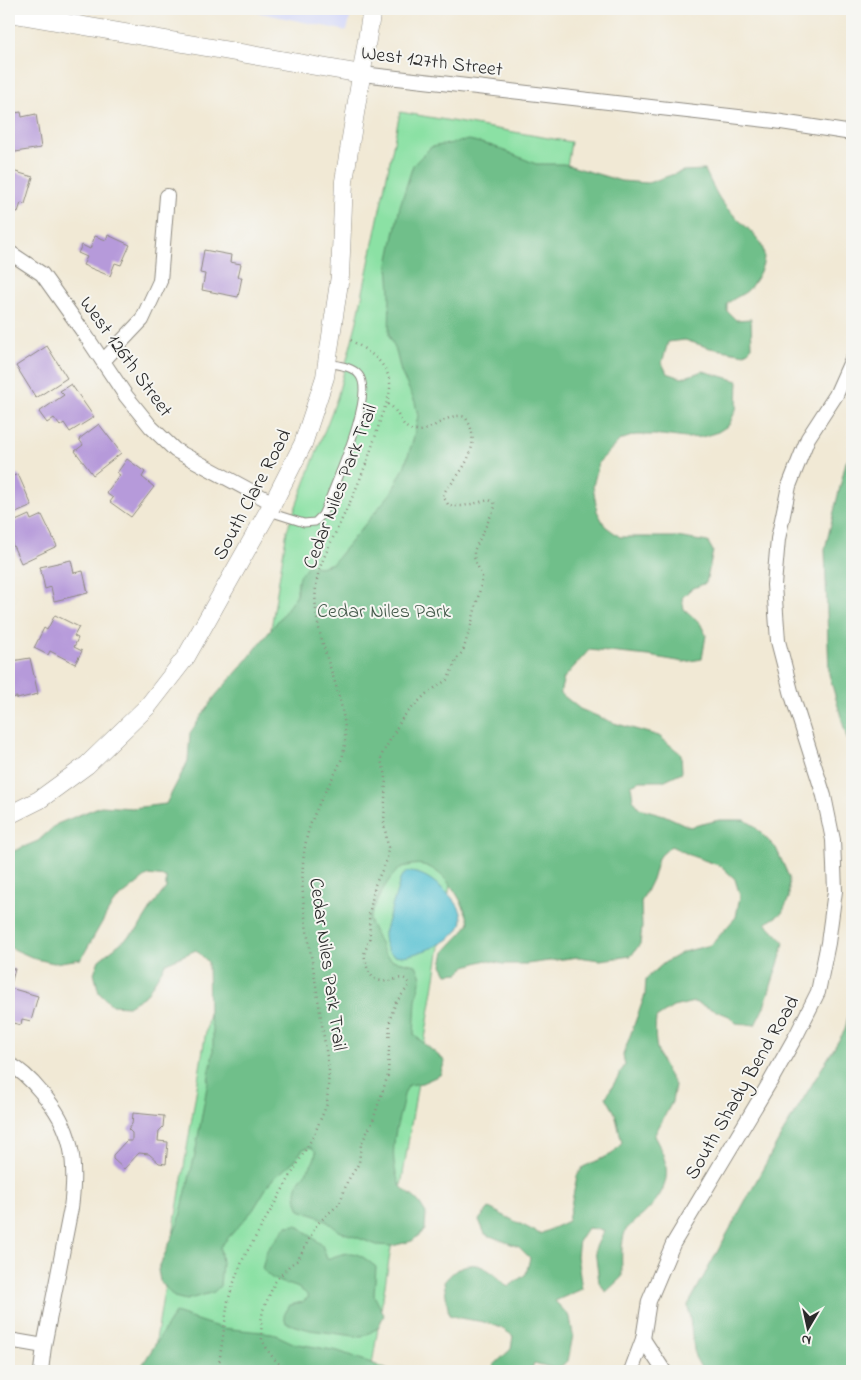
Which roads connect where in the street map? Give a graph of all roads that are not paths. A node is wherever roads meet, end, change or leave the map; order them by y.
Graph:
1 (372, 9) edge
2 (9, 13) edge
3 (362, 74) junction
4 (852, 133) edge
5 (167, 196) dead end
6 (9, 252) edge
7 (852, 359) edge
8 (103, 361) junction
9 (327, 363) junction
10 (271, 508) junction
11 (9, 815) edge
12 (9, 1064) edge
13 (643, 1339) junction
14 (9, 1340) edge
15 (44, 1346) junction
16 (41, 1371) edge
17 (631, 1371) edge
18 (664, 1371) edge

1 - 3 street, South Clare Road
2 - 3 street, West 127th Street
3 - 4 street, West 127th Street
3 - 9 street, South Clare Road
5 - 8 street
6 - 8 street, West 126th Street
7 - 13 street, South Shady Bend Road
8 - 10 street, West 126th Street
9 - 10 street, South Clare Road
9 - 10 lane
10 - 11 street, South Clare Road
12 - 15 street
13 - 17 street, South Shady Bend Road
13 - 18 street
14 - 15 street
15 - 16 street

